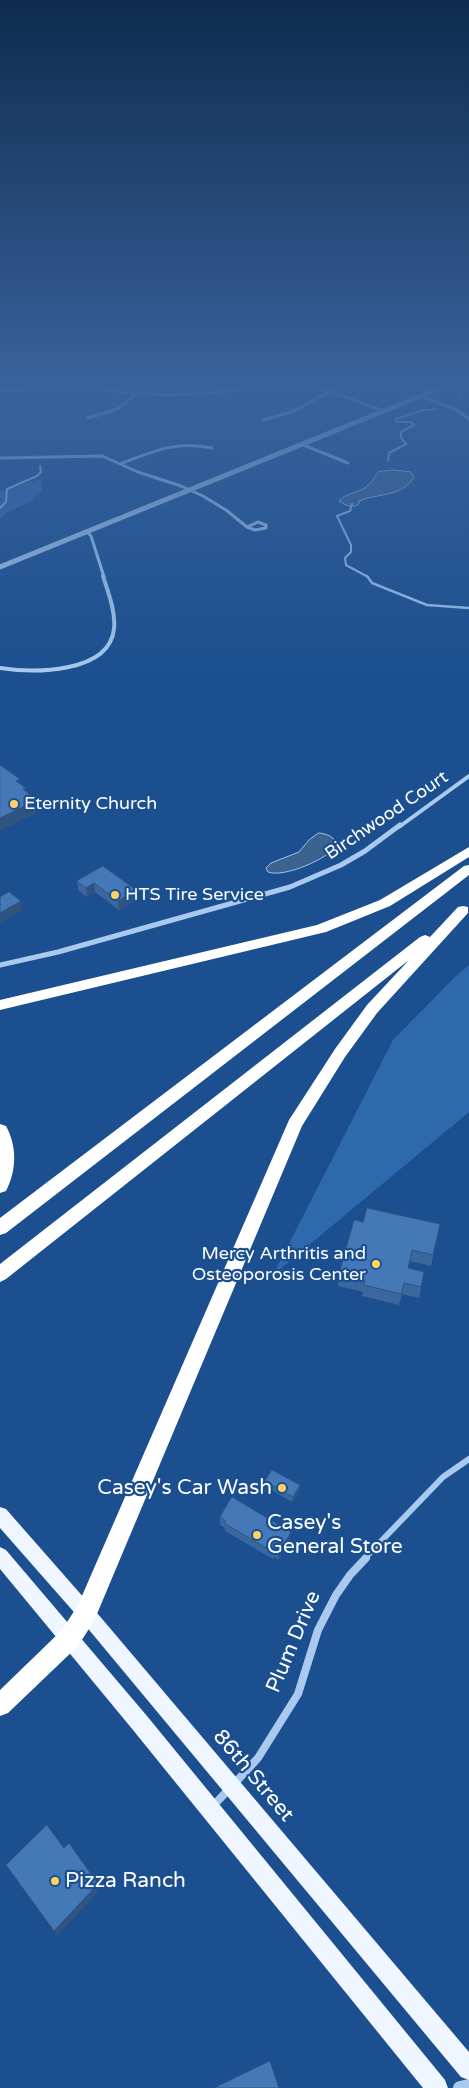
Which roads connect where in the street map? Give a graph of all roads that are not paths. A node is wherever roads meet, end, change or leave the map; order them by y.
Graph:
1 (161, 479) edge
2 (215, 479) edge
3 (189, 490) junction
4 (247, 527) junction
5 (86, 532) junction
6 (0, 567) edge
7 (0, 668) edge
8 (469, 776) edge
9 (469, 852) edge
10 (469, 869) edge
11 (466, 908) edge
12 (0, 965) edge
13 (0, 1006) edge
14 (0, 1130) edge
15 (0, 1186) edge
16 (0, 1228) edge
17 (0, 1274) edge
18 (469, 1460) edge
19 (0, 1515) edge
20 (0, 1556) edge
21 (86, 1614) junction
22 (70, 1638) junction
23 (0, 1705) edge
24 (231, 1787) junction
25 (210, 1809) junction
26 (469, 2069) edge
27 (469, 2086) edge
28 (437, 2088) edge
29 (460, 2088) edge

1 - 3 street
2 - 3 street
3 - 4 street
3 - 5 street
4 - 4 street
5 - 6 street
5 - 7 street
8 - 12 street, Birchwood Court
9 - 13 highway
10 - 16 highway
11 - 17 highway
11 - 21 highway
14 - 15 highway
18 - 24 street, Plum Drive
19 - 21 main road, 86th Street
20 - 22 main road
21 - 22 highway
21 - 24 main road, 86th Street
22 - 23 highway
22 - 25 main road
24 - 25 street, Plum Drive
24 - 26 main road, 86th Street
25 - 28 main road
27 - 29 street

